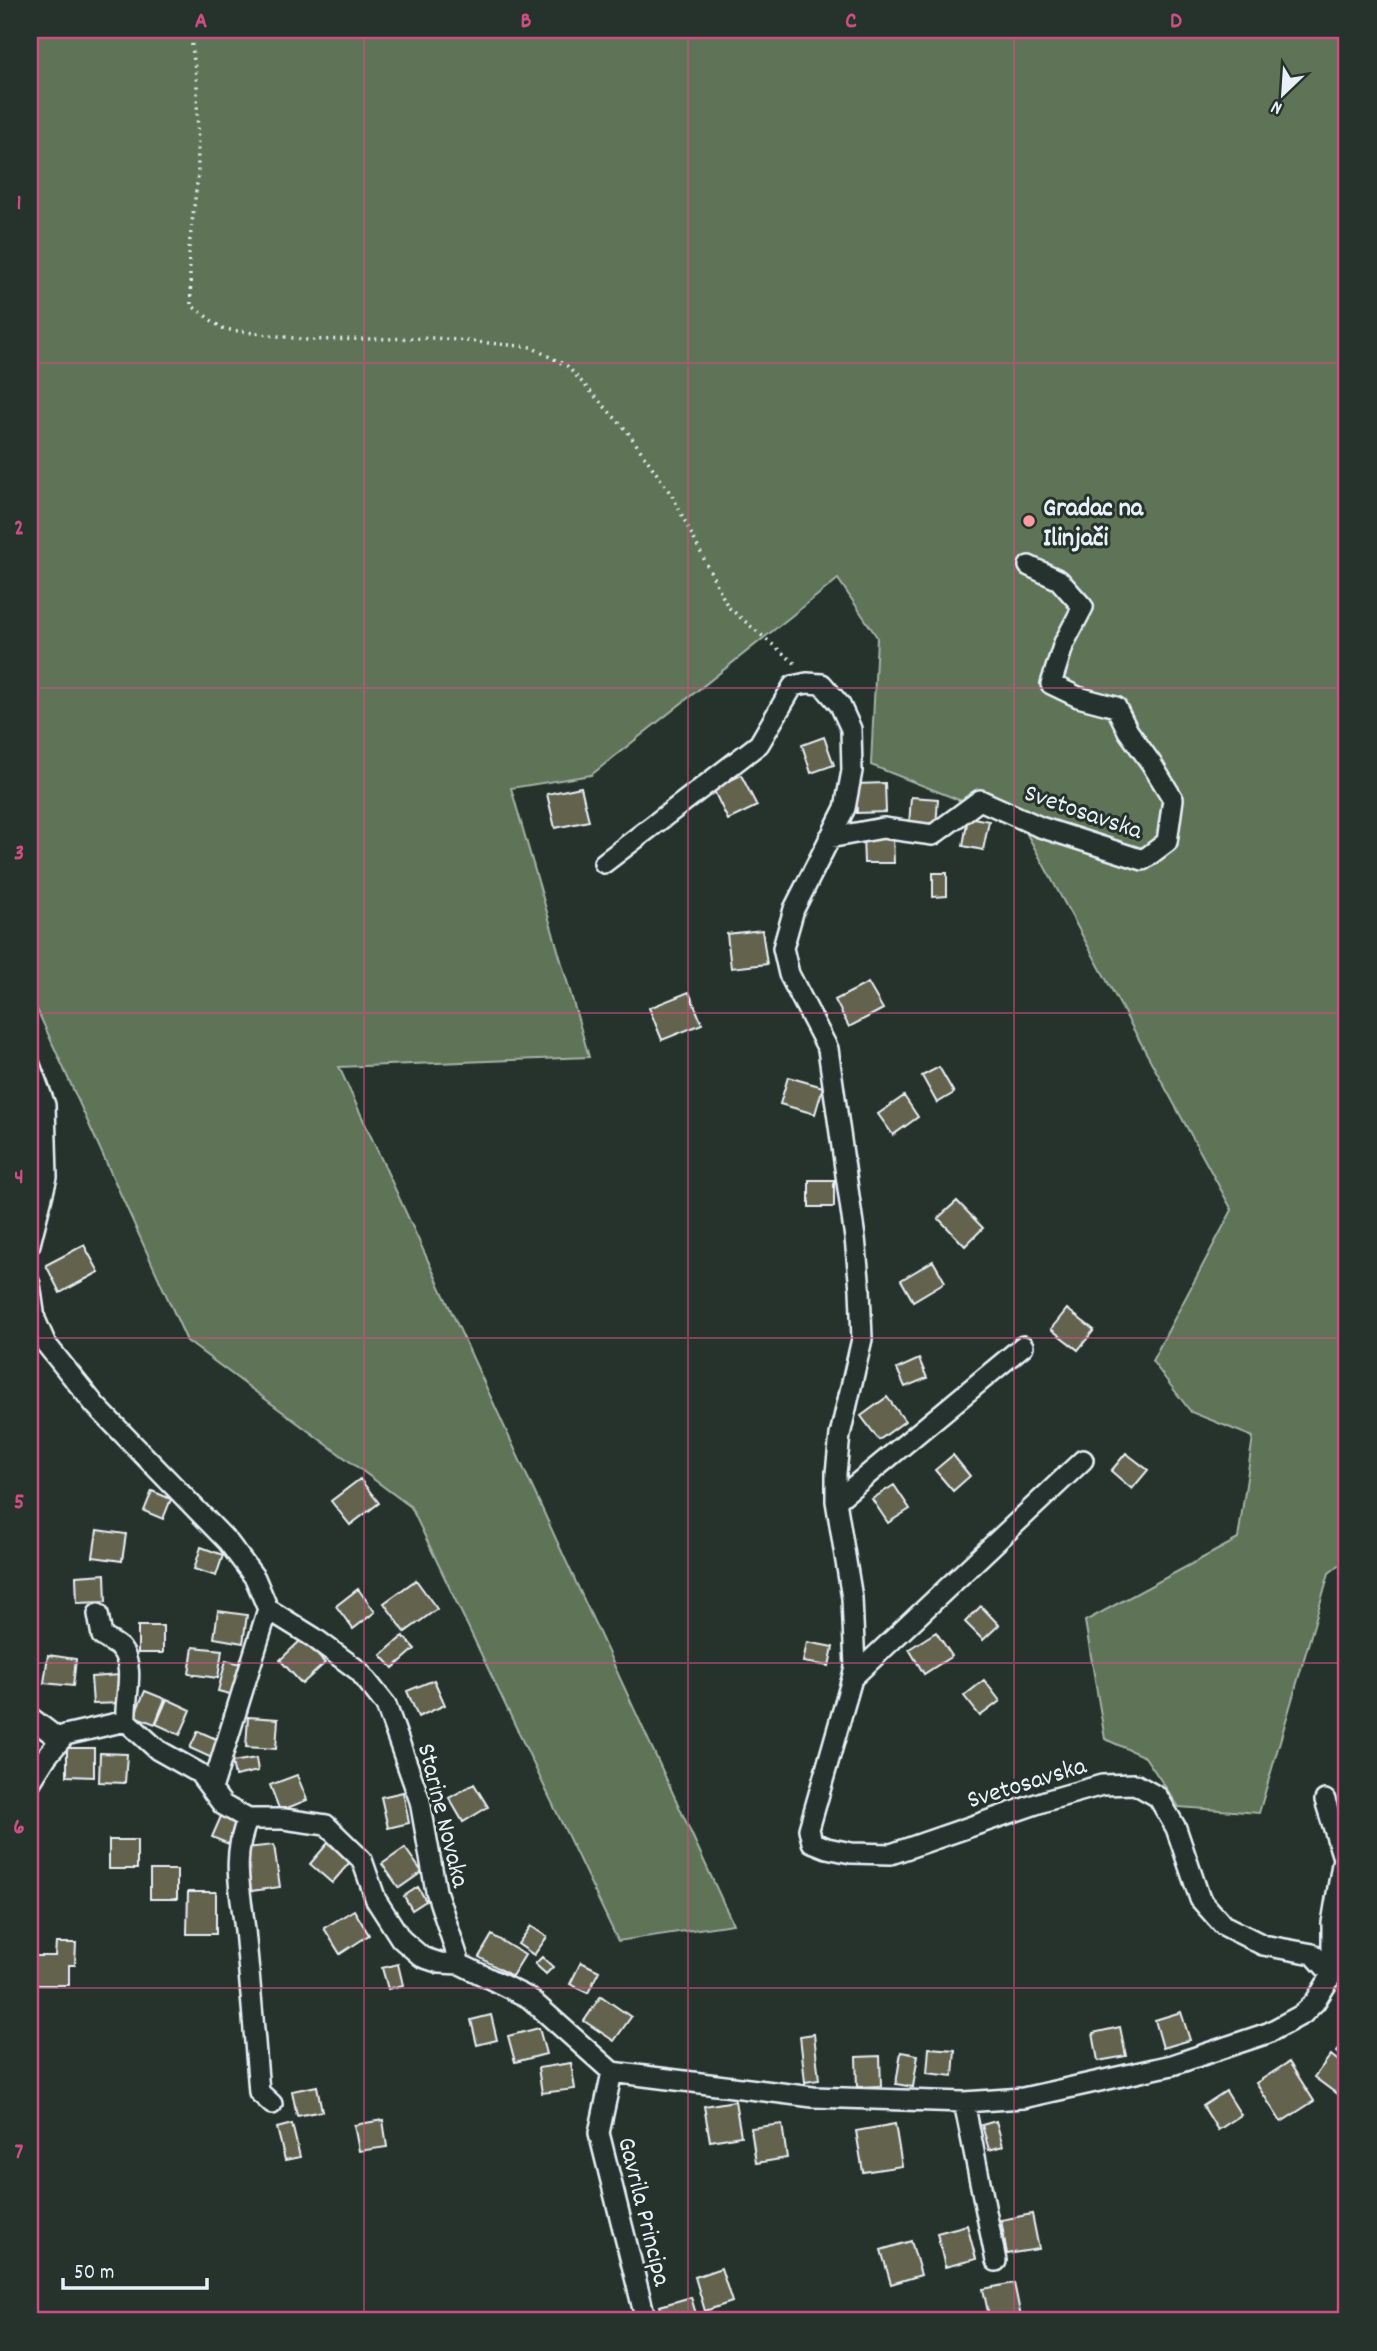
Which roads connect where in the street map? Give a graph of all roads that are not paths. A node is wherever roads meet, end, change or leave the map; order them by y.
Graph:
1 (1029, 566) dead end
2 (829, 838) junction
3 (604, 863) dead end
4 (30, 1065) edge
5 (30, 1244) edge
6 (30, 1284) edge
7 (32, 1320) edge
8 (1023, 1346) dead end
9 (1083, 1460) dead end
10 (836, 1501) junction
11 (268, 1609) junction
12 (98, 1614) dead end
13 (852, 1678) junction
14 (30, 1717) edge
15 (126, 1721) junction
16 (60, 1740) junction
17 (30, 1783) edge
18 (212, 1789) junction
19 (1325, 1800) dead end
20 (248, 1819) junction
21 (460, 1964) junction
22 (1332, 1975) junction
23 (612, 2072) junction
24 (964, 2102) junction
25 (272, 2104) dead end
26 (996, 2260) dead end
27 (646, 2321) edge

1 - 2 street, Svetosavska
2 - 3 street, Svetosavska
2 - 10 street, Svetosavska
4 - 5 street
6 - 7 street
7 - 11 street
8 - 10 street
9 - 13 street
10 - 13 street, Svetosavska
11 - 18 street
11 - 21 street, Starine Novaka
12 - 15 street
13 - 22 street, Svetosavska
14 - 16 street
15 - 16 street
15 - 18 street
16 - 17 street
18 - 20 street
19 - 22 street
20 - 21 street
20 - 25 street
21 - 23 street
22 - 24 street
23 - 24 street
23 - 27 street, Gavrila Principa
24 - 26 street

